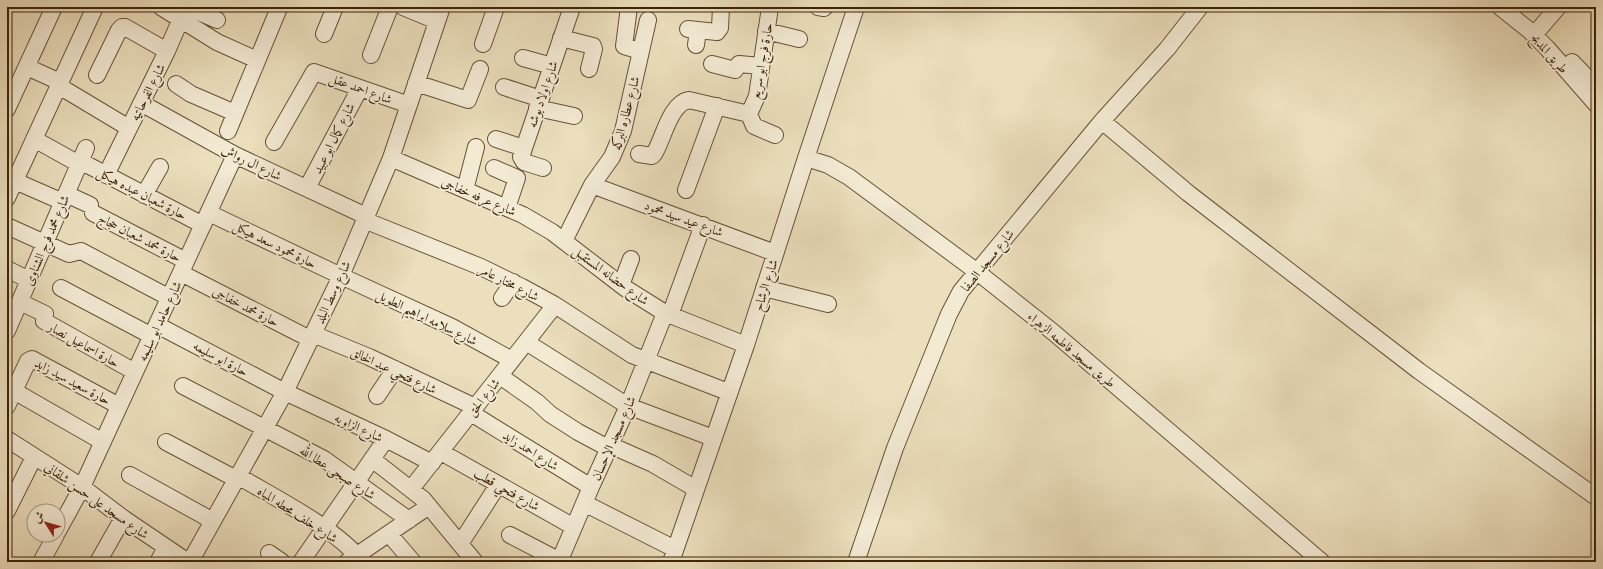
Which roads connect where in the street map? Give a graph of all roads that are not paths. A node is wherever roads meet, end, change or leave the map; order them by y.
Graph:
1 (54, 7) edge
2 (95, 7) edge
3 (161, 7) edge
4 (335, 7) edge
5 (390, 7) edge
6 (496, 7) edge
7 (572, 7) edge
8 (629, 7) edge
9 (721, 7) edge
10 (770, 7) edge
11 (856, 7) edge
12 (1186, 7) edge
13 (1200, 7) edge
14 (1500, 7) edge
15 (1517, 7) edge
16 (1558, 7) edge
17 (279, 8) dead end
18 (410, 8) edge
19 (185, 11) edge
20 (440, 14) edge
21 (217, 20) dead end
22 (648, 20) dead end
23 (1540, 28) junction
24 (766, 31) junction
25 (324, 34) dead end
26 (694, 35) dead end
27 (561, 38) junction
28 (799, 39) dead end
29 (483, 44) dead end
30 (641, 50) junction
31 (168, 52) junction
32 (371, 55) dead end
33 (523, 58) dead end
34 (257, 60) junction
35 (712, 64) dead end
36 (552, 66) junction
37 (761, 66) junction
38 (27, 67) junction
39 (480, 69) dead end
40 (589, 69) dead end
41 (97, 75) dead end
42 (13, 79) edge
43 (416, 83) junction
44 (60, 84) junction
45 (176, 84) dead end
46 (504, 87) dead end
47 (1596, 87) edge
48 (360, 88) junction
49 (142, 103) junction
50 (539, 104) junction
51 (1596, 104) edge
52 (409, 105) junction
53 (717, 106) junction
54 (7, 109) edge
55 (235, 113) junction
56 (749, 114) junction
57 (574, 116) dead end
58 (1102, 122) junction
59 (129, 128) junction
60 (228, 131) dead end
61 (775, 135) dead end
62 (496, 138) dead end
63 (34, 139) junction
64 (274, 142) dead end
65 (476, 147) dead end
66 (524, 148) junction
67 (235, 154) junction
68 (639, 154) dead end
69 (82, 158) junction
70 (391, 158) junction
71 (806, 158) junction
72 (160, 167) dead end
73 (494, 168) dead end
74 (543, 168) dead end
75 (106, 175) junction
76 (15, 181) junction
77 (592, 185) junction
78 (307, 188) junction
79 (465, 190) junction
80 (686, 190) dead end
81 (144, 195) junction
82 (7, 198) edge
83 (65, 198) junction
84 (507, 208) junction
85 (365, 218) junction
86 (206, 219) junction
87 (703, 225) junction
88 (7, 226) edge
89 (564, 241) junction
90 (44, 244) junction
91 (776, 253) junction
92 (631, 259) dead end
93 (184, 267) junction
94 (7, 269) edge
95 (973, 269) junction
96 (340, 276) junction
97 (29, 280) junction
98 (513, 282) junction
99 (621, 285) junction
100 (61, 288) dead end
101 (764, 288) junction
102 (170, 298) junction
103 (502, 298) dead end
104 (20, 302) junction
105 (828, 304) dead end
106 (555, 305) junction
107 (668, 314) junction
108 (154, 330) junction
109 (7, 331) edge
110 (312, 336) junction
111 (526, 342) junction
112 (746, 345) junction
113 (512, 360) junction
114 (646, 361) junction
115 (395, 369) junction
116 (135, 372) junction
117 (500, 376) junction
118 (183, 386) dead end
119 (14, 391) junction
120 (285, 392) junction
121 (728, 392) junction
122 (377, 396) dead end
123 (7, 406) edge
124 (120, 406) junction
125 (628, 406) junction
126 (473, 410) junction
127 (264, 429) junction
128 (713, 438) junction
129 (7, 439) edge
130 (386, 439) junction
131 (103, 442) junction
132 (166, 442) dead end
133 (609, 447) junction
134 (34, 457) junction
135 (436, 458) junction
136 (372, 459) junction
137 (130, 476) dead end
138 (237, 478) junction
139 (356, 482) junction
140 (498, 484) junction
141 (82, 487) junction
142 (591, 487) junction
143 (696, 488) junction
144 (411, 489) junction
145 (1596, 497) edge
146 (584, 503) junction
147 (429, 506) junction
148 (7, 511) edge
149 (66, 516) edge
150 (123, 518) junction
151 (409, 520) junction
152 (213, 521) junction
153 (574, 527) junction
154 (324, 528) junction
155 (388, 534) junction
156 (510, 535) dead end
157 (52, 543) edge
158 (460, 544) junction
159 (166, 548) junction
160 (673, 556) edge
161 (356, 560) edge
162 (560, 561) edge
163 (41, 562) edge
164 (98, 562) edge
165 (158, 562) edge
166 (189, 562) edge
167 (301, 562) edge
168 (413, 562) edge
169 (475, 562) edge
170 (856, 562) edge
171 (1322, 562) edge

1 - 38 street
2 - 44 street
3 - 19 street
4 - 25 street
5 - 32 street
6 - 29 street
7 - 27 street, شارع اولاد بوشه
8 - 30 street
9 - 26 street
10 - 24 street, حارة فرج ابو سريع
11 - 71 street, شارع الرشاح
12 - 95 street, شارع مسجد الصفا
13 - 58 street, شارع مسجد الصفا
14 - 51 street, طريق المدبح
15 - 23 street, طريق المدبح
16 - 23 street
17 - 34 street
18 - 20 street
19 - 21 street
19 - 31 street, شارع الفرحاتيه
19 - 34 street
20 - 43 street, شارع وسط البلد
22 - 30 street, شارع عطاره البركه
23 - 47 street, طريق المدبح
24 - 28 street
24 - 37 street, حارة فرج ابو سريع
27 - 36 street, شارع اولاد بوشه
27 - 40 street
30 - 77 street, شارع عطاره البركه
31 - 41 street
31 - 49 street, شارع الفرحاتيه
33 - 36 street
34 - 55 street
35 - 37 street
36 - 50 street, شارع اولاد بوشه
37 - 56 street, حارة فرج ابو سريع
38 - 42 street
38 - 44 street
39 - 43 street
42 - 54 street
43 - 52 street, شارع وسط البلد
44 - 59 street
44 - 63 street
45 - 55 street
46 - 50 street
48 - 52 street, شارع احمد عقل
48 - 64 street, شارع احمد عقل
48 - 78 street, شارع كمال ابو عبيد
49 - 59 street, شارع الفرحاتيه
49 - 67 street, شارع ال رواش
50 - 57 street
50 - 66 street, شارع اولاد بوشه
52 - 70 street, شارع وسط البلد
53 - 56 street
53 - 68 street
53 - 80 street
55 - 60 street
56 - 61 street
58 - 95 street, شارع مسجد الصفا
58 - 145 street
59 - 75 street, شارع الفرحاتيه
62 - 66 street
63 - 69 street, حارة شعبان عبده هيكل
63 - 76 street
65 - 79 street
66 - 74 street
67 - 78 street, شارع ال رواش
67 - 86 street, شارع حامد ابو سليمه
69 - 75 street, حارة شعبان عبده هيكل
69 - 83 street, شارع محمد فرج الشناوى
70 - 79 street, شارع عرفه خفاجى
70 - 85 street, شارع وسط البلد
71 - 91 street, شارع الرشاح
71 - 95 street, طريق مسجد فاطمه الزهراء
72 - 81 street
73 - 84 street
75 - 81 street, حارة شعبان عبده هيكل
76 - 82 street
76 - 83 street, حارة محمد شعبان حجاج
77 - 87 street, شارع عيد سيد محمود
77 - 89 street, شارع عطاره البركه
78 - 85 street, شارع ال رواش
79 - 84 street, شارع عرفه خفاجى
81 - 86 street, حارة شعبان عبده هيكل
83 - 90 street, شارع محمد فرج الشناوى
83 - 93 street, حارة محمد شعبان حجاج
84 - 89 street, شارع عرفه خفاجى
85 - 96 street, شارع وسط البلد
85 - 98 street, شارع مختار عامر
86 - 93 street, شارع حامد ابو سليمه
86 - 96 street, حارة محمود سعد هيكل
87 - 91 street, شارع عيد سيد محمود
87 - 107 street, شارع مسجد الإحسان
88 - 90 street
89 - 99 street, شارع حضانه المستقبل
90 - 97 street, شارع محمد فرج الشناوى
90 - 102 street
91 - 101 street, شارع الرشاح
92 - 99 street
93 - 102 street, شارع حامد ابو سليمه
93 - 110 street, حارة محمد خفاجى
94 - 97 street
95 - 170 street, شارع مسجد الصفا
95 - 171 street, طريق مسجد فاطمه الزهراء
96 - 110 street, شارع وسط البلد
96 - 113 street, شارع سلامه ابراهيم الطويل
97 - 104 street, شارع محمد فرج الشناوى
98 - 103 street
98 - 106 street, شارع مختار عامر
99 - 107 street, شارع حضانه المستقبل
100 - 108 street, حارة ابو سليمه
101 - 105 street
101 - 112 street, شارع الرشاح
102 - 108 street, شارع حامد ابو سليمه
104 - 109 street, شارع محمد فرج الشناوى
104 - 116 street, حارة اسماعيل نصار
106 - 111 street, شارع الحق
106 - 114 street, شارع مختار عامر
107 - 112 street, شارع حضانه المستقبل
107 - 114 street, شارع مسجد الإحسان
108 - 116 street, شارع حامد ابو سليمه
108 - 120 street, حارة ابو سليمه
110 - 115 street, شارع فتحي عبد الخالق
110 - 120 street, شارع وسط البلد
111 - 113 street, شارع الحق
111 - 125 street
112 - 121 street, شارع الرشاح
113 - 117 street, شارع الحق
114 - 121 street, شارع مختار عامر
114 - 125 street, شارع مسجد الإحسان
115 - 122 street
115 - 126 street, شارع فتحي عبد الخالق
116 - 124 street, شارع حامد ابو سليمه
117 - 126 street, شارع الحق
117 - 133 street
118 - 127 street, شارع صبحى عطا الله
119 - 123 street, حارة سعيد سيد زايد
119 - 124 street, حارة سعيد سيد زايد
119 - 131 street
120 - 127 street, شارع وسط البلد
120 - 130 street, شارع الزاويه
121 - 128 street, شارع الرشاح
124 - 131 street, شارع حامد ابو سليمه
125 - 128 street
125 - 133 street, شارع مسجد الإحسان
126 - 135 street, شارع الحق
126 - 142 street, شارع احمد زايد
127 - 138 street, شارع وسط البلد
127 - 139 street, شارع صبحى عطا الله
128 - 143 street, شارع الرشاح
129 - 134 street, شارع مسجد على حسن شلقاني
130 - 135 street, شارع الزاويه
130 - 136 street
131 - 141 street, شارع حامد ابو سليمه
132 - 138 street, شارع خلف محطه المياه
133 - 142 street, شارع مسجد الإحسان
133 - 143 street
134 - 141 street, شارع مسجد على حسن شلقاني
134 - 148 street
135 - 140 street, شارع فتحي قطب
135 - 144 street, شارع الحق
136 - 139 street
136 - 144 street
137 - 152 street
138 - 152 street, شارع وسط البلد
138 - 154 street, شارع خلف محطه المياه
139 - 151 street, شارع صبحى عطا الله
139 - 154 street
140 - 153 street, شارع فتحي قطب
140 - 158 street
141 - 149 street, شارع حامد ابو سليمه
141 - 150 street, شارع مسجد على حسن شلقاني
142 - 146 street, شارع مسجد الإحسان
143 - 160 street, شارع الرشاح
144 - 147 street
146 - 153 street, شارع مسجد الإحسان
146 - 160 street
147 - 151 street
147 - 158 street
150 - 159 street, شارع مسجد على حسن شلقاني
150 - 164 street
151 - 155 street
152 - 166 street, شارع وسط البلد
153 - 162 street, شارع مسجد الإحسان
154 - 161 street, شارع خلف محطه المياه
154 - 167 street
155 - 161 street
155 - 168 street
156 - 162 street
157 - 163 street
158 - 169 street
159 - 165 street
159 - 166 street, شارع مسجد على حسن شلقاني

